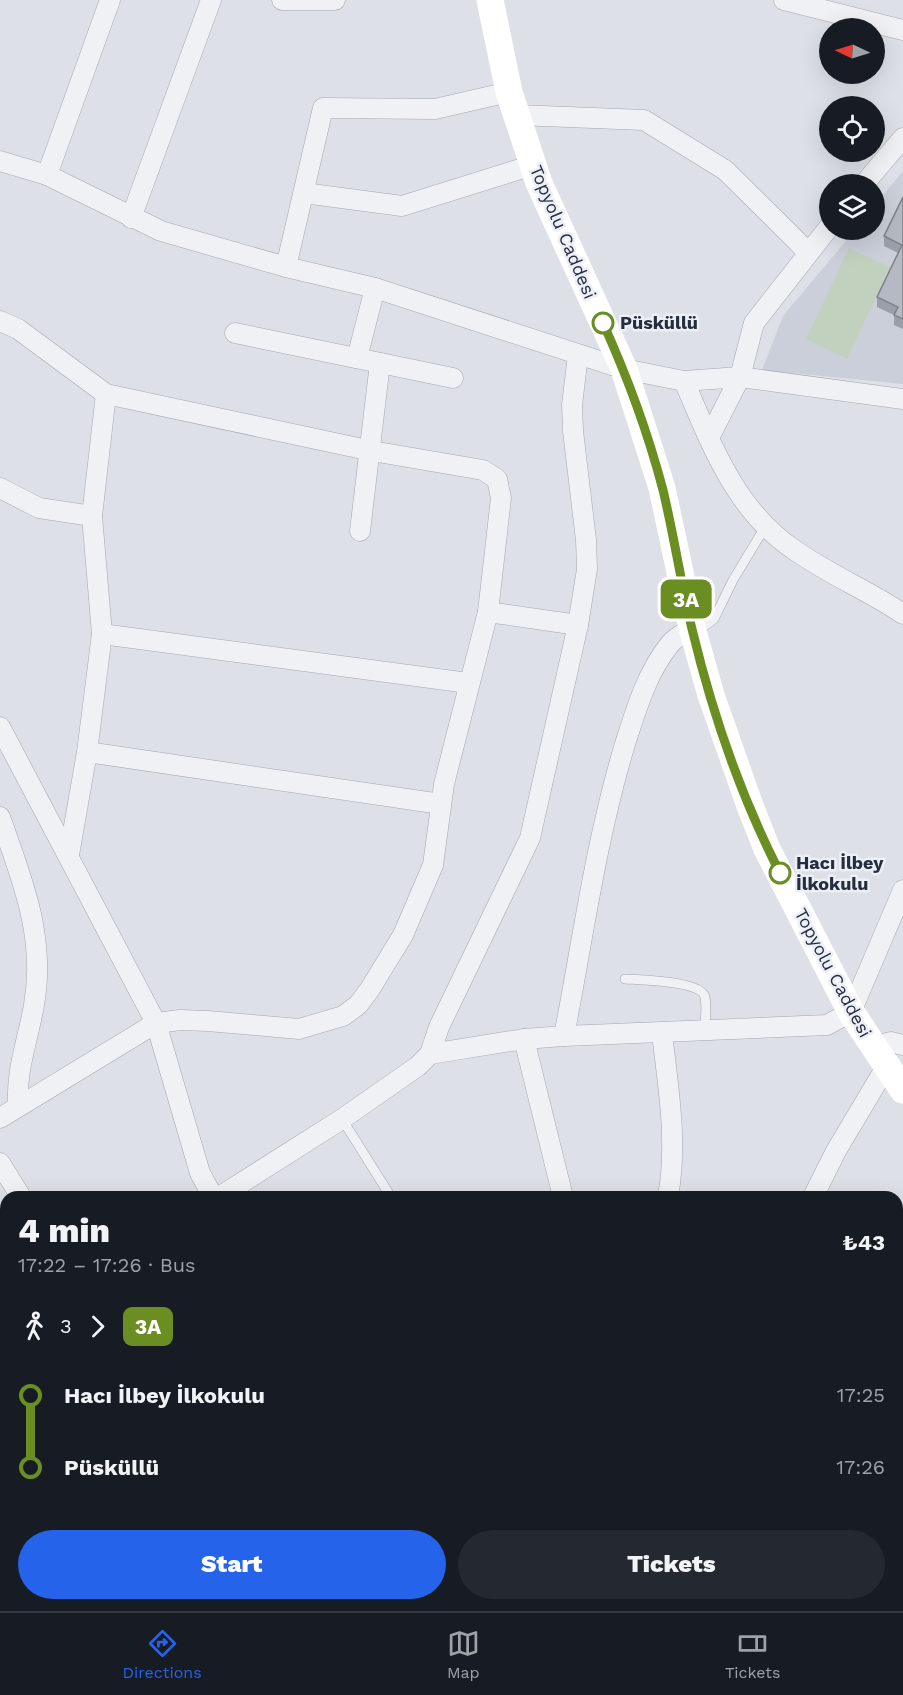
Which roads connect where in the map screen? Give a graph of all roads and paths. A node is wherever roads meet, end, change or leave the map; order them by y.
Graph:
1 (110, 0) edge
2 (211, 0) edge
3 (282, 0) edge
4 (335, 0) edge
5 (490, 0) edge
6 (784, 0) edge
7 (903, 30) edge
8 (513, 103) junction
9 (903, 138) edge
10 (0, 161) edge
11 (533, 165) junction
12 (872, 174) edge
13 (47, 175) junction
14 (304, 193) junction
15 (131, 218) junction
16 (819, 239) edge
17 (808, 252) junction
18 (286, 267) junction
19 (375, 288) junction
20 (0, 321) edge
21 (235, 333) dead end
22 (578, 355) junction
23 (357, 358) junction
24 (380, 363) junction
25 (624, 369) junction
26 (740, 377) junction
27 (453, 378) dead end
28 (684, 381) junction
29 (106, 394) junction
30 (903, 399) edge
31 (709, 438) junction
32 (370, 450) junction
33 (0, 488) edge
34 (92, 516) junction
35 (765, 527) junction
36 (360, 531) dead end
37 (901, 606) edge
38 (488, 612) junction
39 (578, 625) junction
40 (692, 628) junction
41 (102, 634) junction
42 (468, 683) junction
43 (0, 726) edge
44 (87, 753) junction
45 (441, 804) junction
46 (0, 817) edge
47 (69, 855) junction
48 (903, 890) edge
49 (625, 979) dead end
50 (851, 1012) junction
51 (156, 1023) junction
52 (705, 1030) junction
53 (662, 1033) junction
54 (564, 1036) junction
55 (524, 1039) junction
56 (903, 1045) edge
57 (429, 1054) junction
58 (880, 1056) junction
59 (903, 1090) edge
60 (18, 1105) junction
61 (0, 1118) edge
62 (342, 1119) junction
63 (0, 1163) edge
64 (17, 1191) edge
65 (210, 1191) edge
66 (228, 1191) edge
67 (387, 1191) edge
68 (562, 1191) edge
69 (669, 1191) edge
70 (816, 1191) edge

1 - 13 street
2 - 15 street
3 - 4 street
5 - 8 street, Topyolu Caddesi
6 - 7 street
8 - 11 street, Topyolu Caddesi
8 - 14 street
8 - 17 street
9 - 12 street
10 - 13 street
11 - 14 street
11 - 25 street, Topyolu Caddesi
13 - 15 street
14 - 18 street
15 - 18 street
16 - 17 street
17 - 26 street
18 - 19 street
19 - 22 street
19 - 23 street
20 - 29 street
21 - 23 street
22 - 25 street
22 - 39 street
23 - 24 street
24 - 27 street
24 - 32 street
25 - 28 street
25 - 40 street, Topyolu Caddesi
26 - 28 street
26 - 30 street
26 - 31 street
28 - 31 street
29 - 32 street
29 - 34 street
31 - 35 street
32 - 36 street
32 - 38 street
33 - 34 street
34 - 41 street
35 - 37 street
35 - 40 lane
38 - 39 street
38 - 42 street
39 - 57 street
40 - 50 street, Topyolu Caddesi
40 - 54 street
41 - 42 street
41 - 44 street
42 - 45 street
43 - 47 street
44 - 45 street
44 - 47 street
45 - 51 street
46 - 60 street
47 - 51 street
48 - 50 street
49 - 52 lane
50 - 52 street
50 - 58 street, Topyolu Caddesi
51 - 60 street
51 - 65 street
52 - 53 street
53 - 54 street
53 - 69 street
54 - 55 street
55 - 57 street
55 - 68 street
56 - 58 street
57 - 62 street
58 - 59 street, Topyolu Caddesi
58 - 70 street
60 - 61 street
62 - 66 street
62 - 67 lane
63 - 64 street

